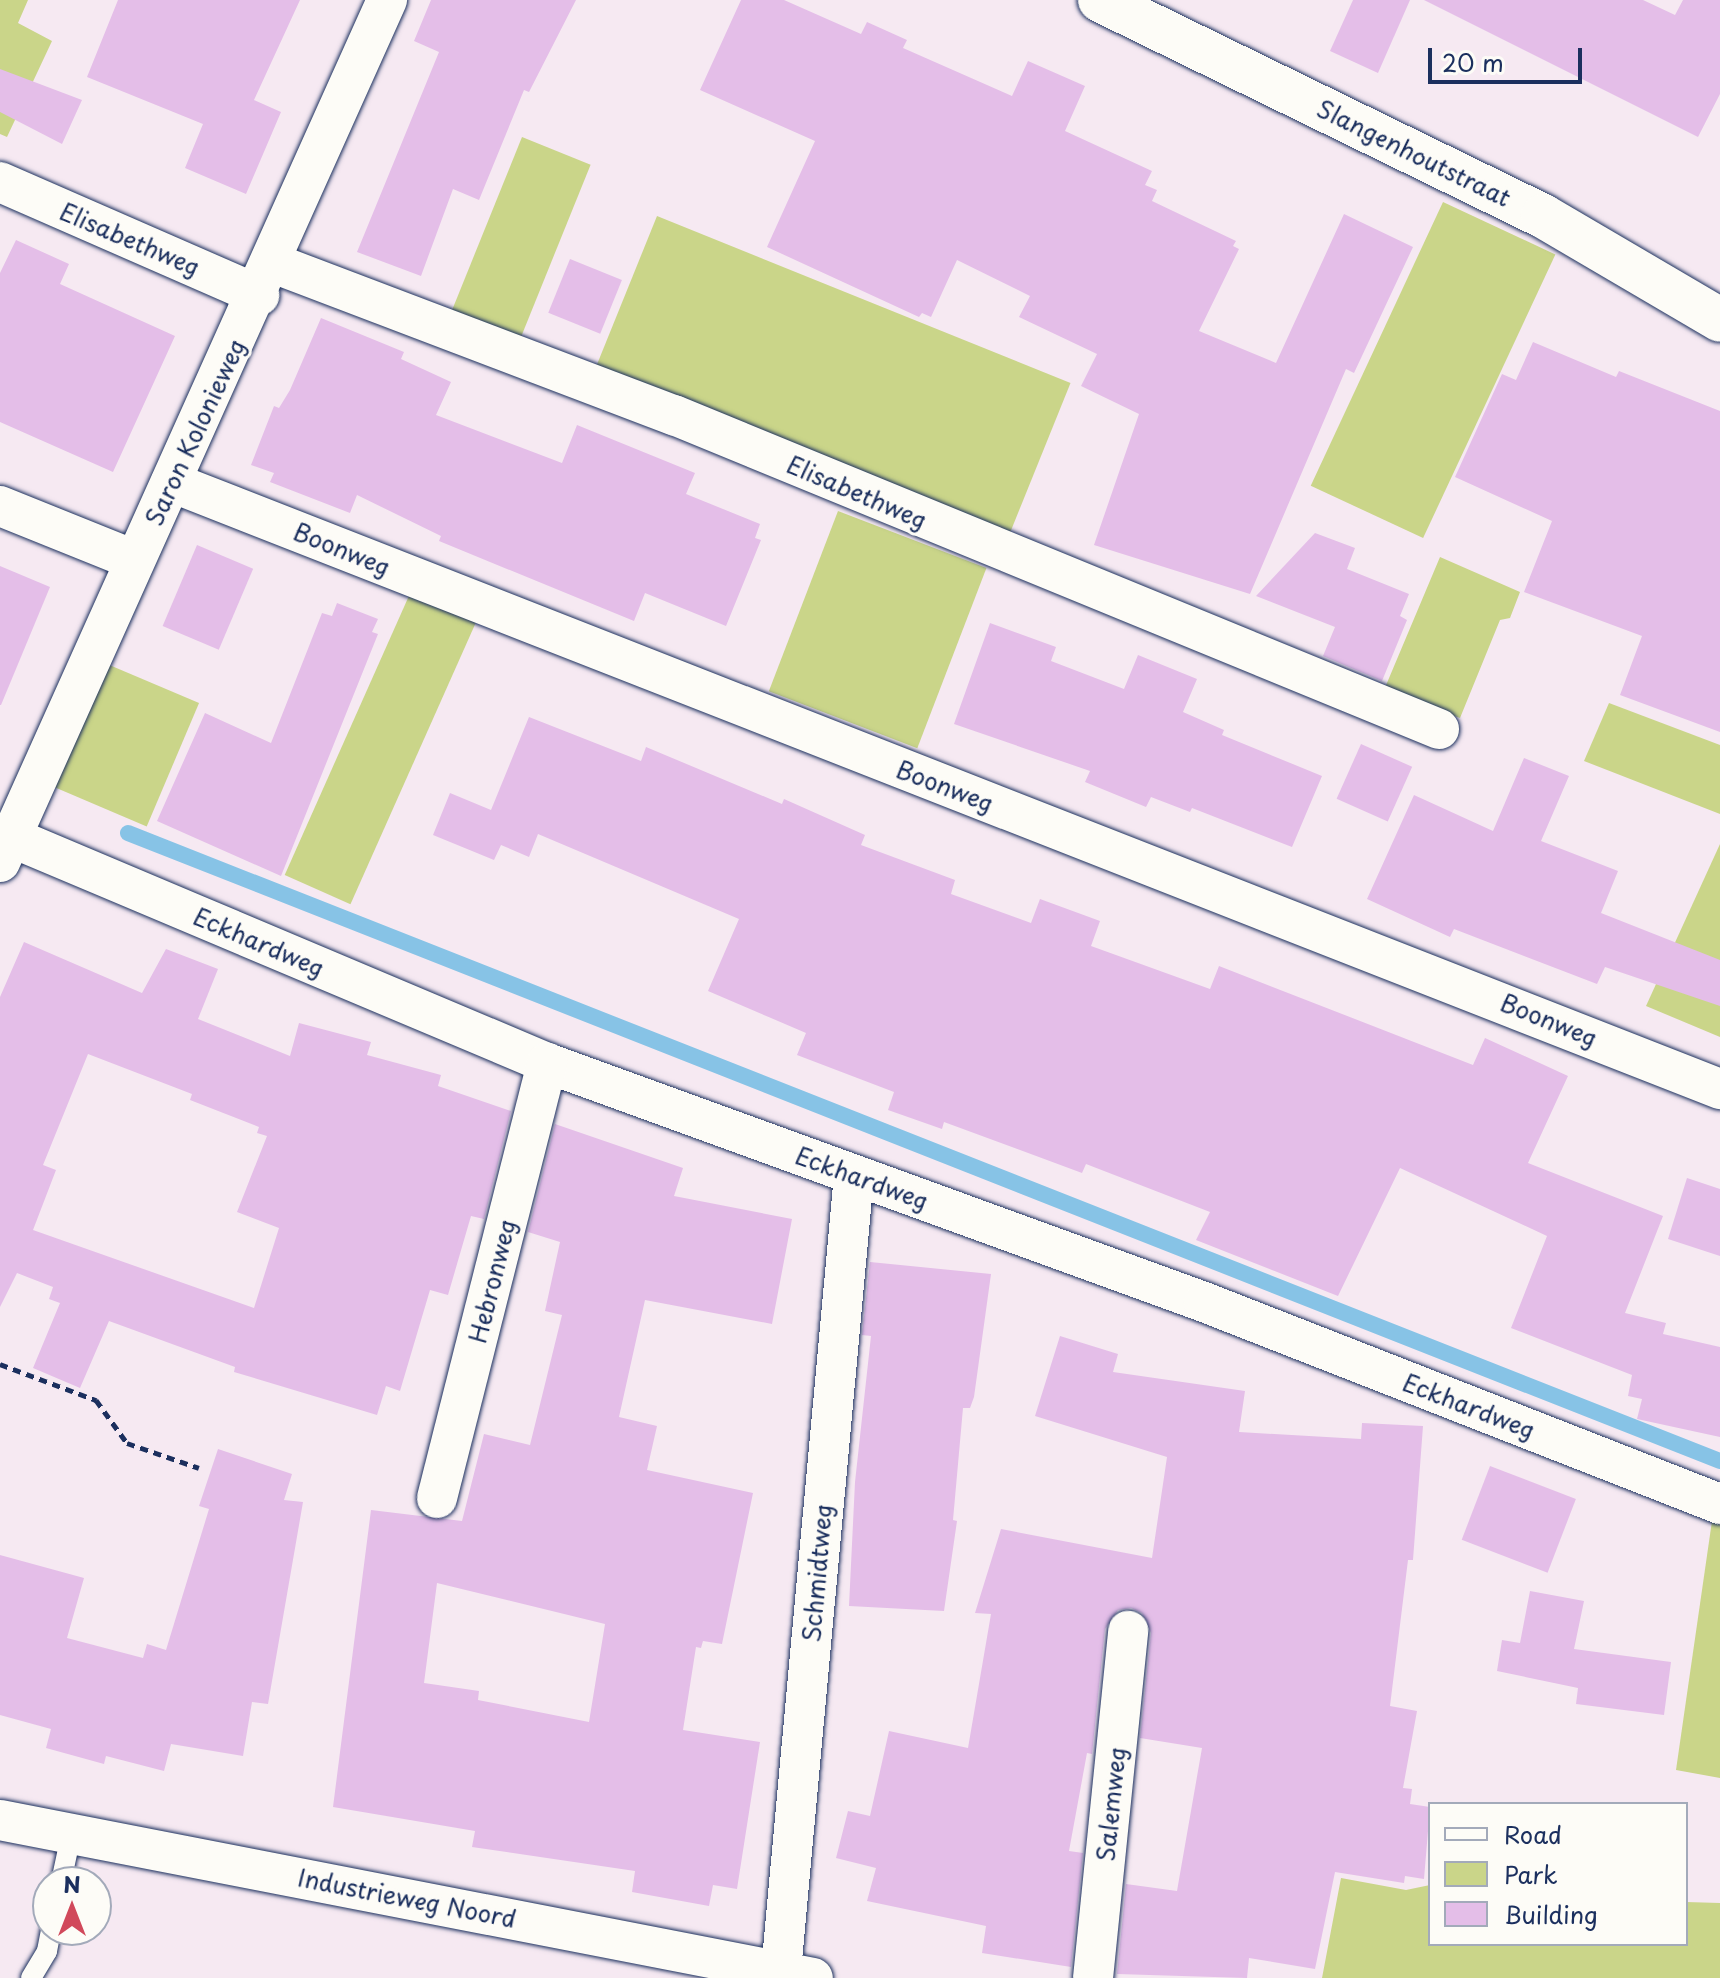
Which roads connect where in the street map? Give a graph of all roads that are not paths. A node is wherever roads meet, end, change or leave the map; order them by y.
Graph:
1 (387, 0) edge
2 (1100, 0) edge
3 (0, 182) edge
4 (266, 279) junction
5 (1720, 320) edge
6 (171, 482) junction
7 (0, 506) edge
8 (134, 560) junction
9 (1439, 729) dead end
10 (5, 850) edge
11 (547, 1063) junction
12 (1720, 1089) edge
13 (854, 1175) junction
14 (437, 1498) dead end
15 (1720, 1504) edge
16 (1128, 1631) dead end
17 (0, 1820) edge
18 (71, 1835) junction
19 (64, 1866) edge
20 (48, 1946) edge
21 (797, 1974) edge
22 (31, 1978) edge
23 (1093, 1978) edge

1 - 4 street, Saron Kolonieweg
2 - 5 street, Slangenhoutstraat
3 - 4 street, Elisabethweg
4 - 6 street, Saron Kolonieweg
4 - 9 street, Elisabethweg
6 - 8 street, Saron Kolonieweg
6 - 12 street, Boonweg
7 - 8 street
8 - 10 street, Saron Kolonieweg
10 - 11 street, Eckhardweg
11 - 13 street, Eckhardweg
11 - 14 street, Hebronweg
13 - 15 street, Eckhardweg
13 - 21 street, Schmidtweg
16 - 23 street, Salemweg
17 - 18 street, Industrieweg Noord
18 - 19 lane
18 - 21 street, Industrieweg Noord
20 - 22 lane

